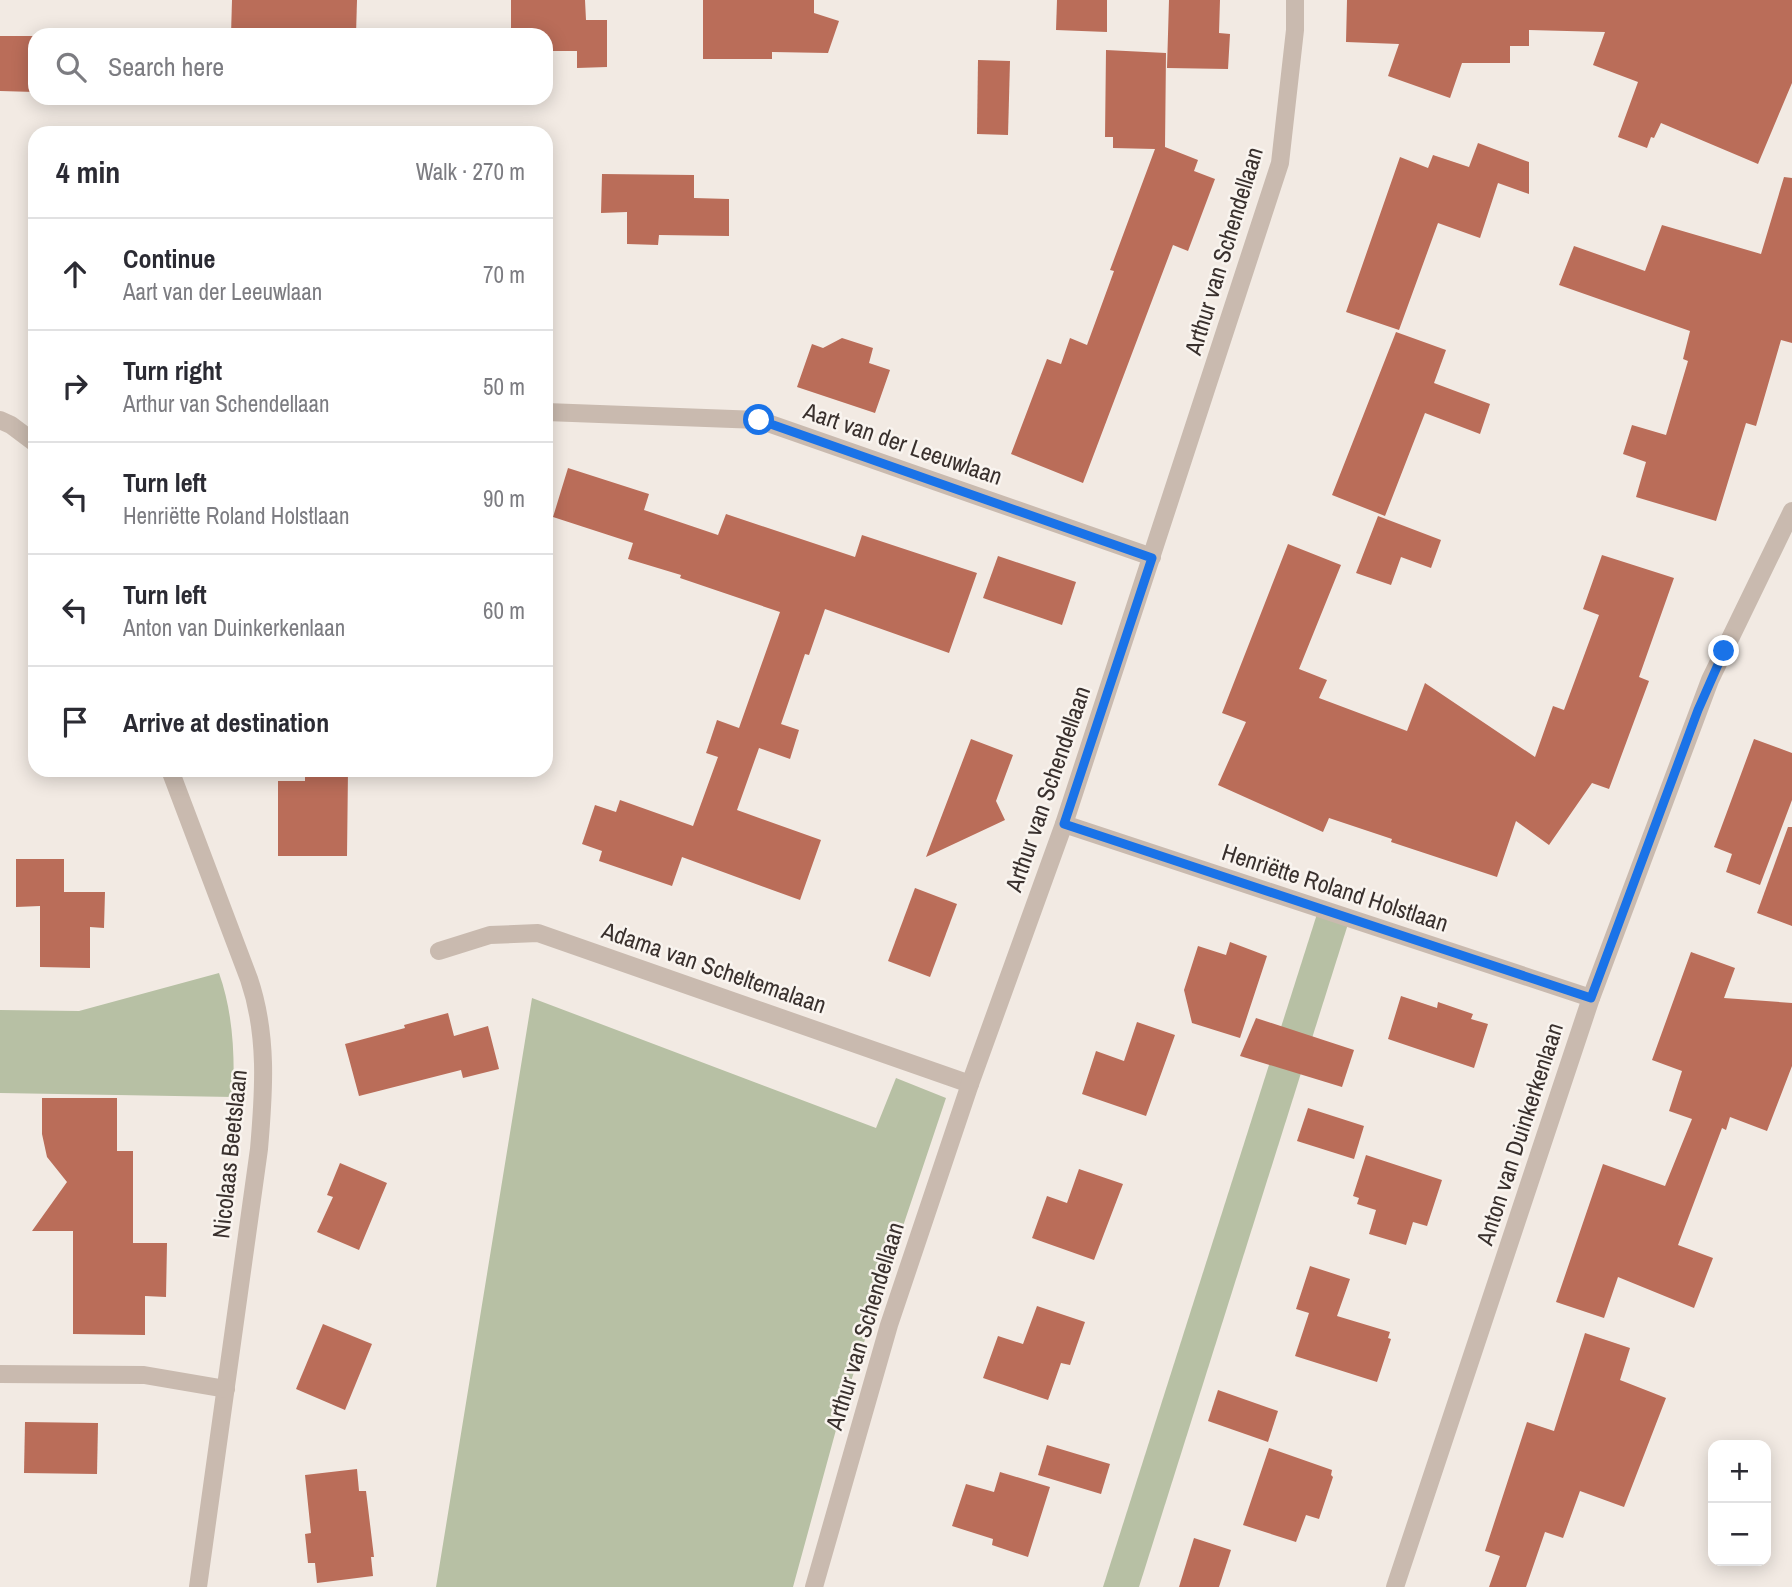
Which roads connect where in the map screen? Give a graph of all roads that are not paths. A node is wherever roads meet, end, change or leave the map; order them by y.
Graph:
1 (1294, 0) edge
2 (553, 412) edge
3 (0, 420) edge
4 (28, 438) edge
5 (1792, 510) edge
6 (1152, 558) junction
7 (173, 777) edge
8 (1064, 824) junction
9 (439, 951) dead end
10 (1591, 998) junction
11 (970, 1084) junction
12 (0, 1374) edge
13 (226, 1389) junction
14 (198, 1587) edge
15 (814, 1587) edge
16 (1395, 1587) edge

1 - 6 street, Arthur van Schendellaan
2 - 6 street, Aart van der Leeuwlaan
3 - 4 street
5 - 10 street, Anton van Duinkerkenlaan
6 - 8 street, Arthur van Schendellaan
7 - 13 street, Nicolaas Beetslaan
8 - 10 street, Henriëtte Roland Holstlaan
8 - 11 street, Arthur van Schendellaan
9 - 11 street, Adama van Scheltemalaan
10 - 16 street, Anton van Duinkerkenlaan
11 - 15 street, Arthur van Schendellaan
12 - 13 street
13 - 14 street, Nicolaas Beetslaan

